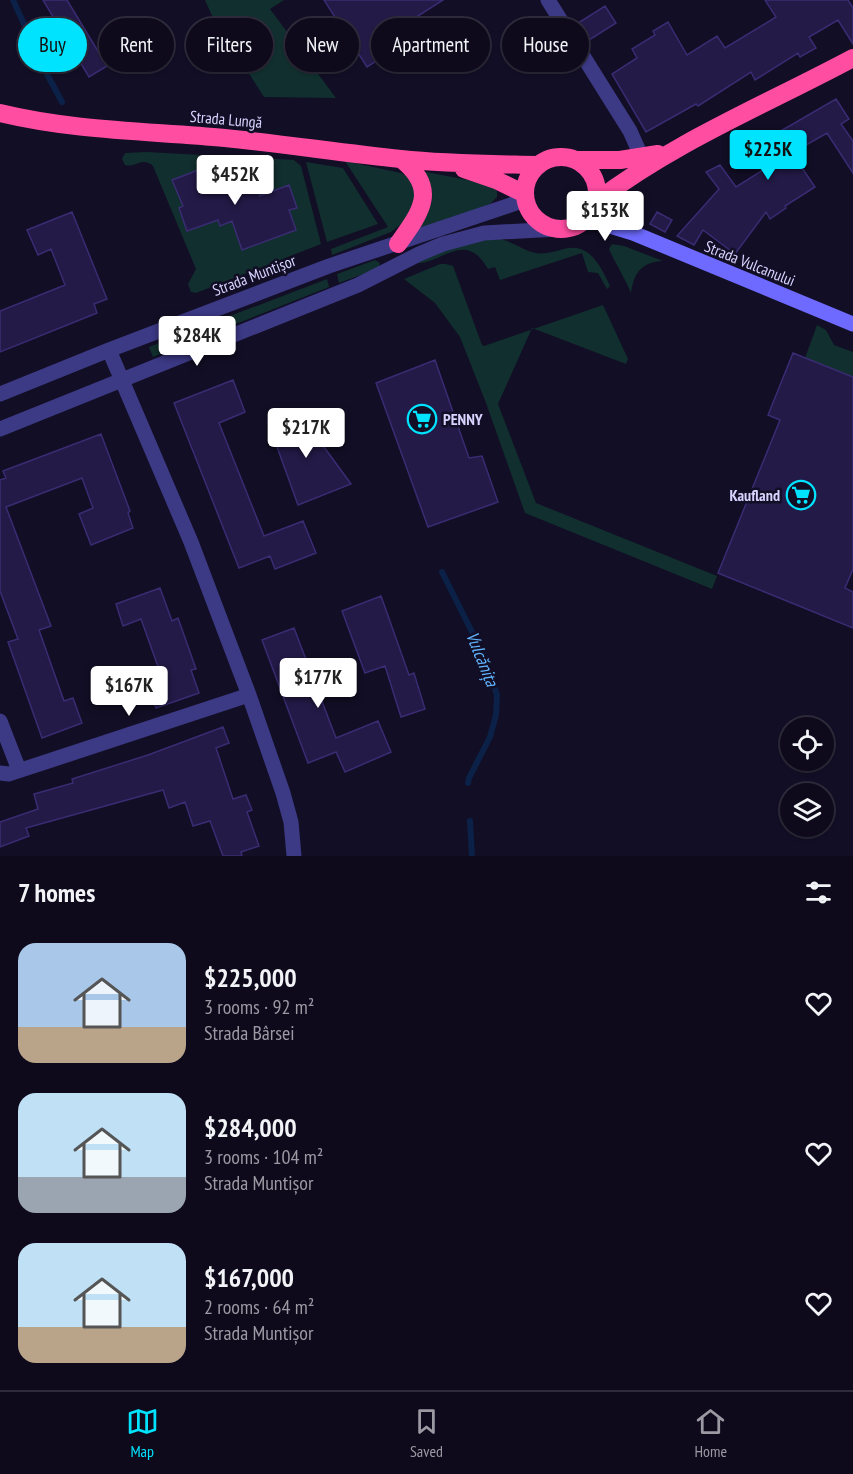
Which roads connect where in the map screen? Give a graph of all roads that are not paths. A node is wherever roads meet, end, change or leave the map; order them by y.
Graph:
1 (548, 0) edge
2 (853, 58) edge
3 (0, 113) edge
4 (680, 147) junction
5 (642, 158) junction
6 (401, 159) junction
7 (577, 160) junction
8 (448, 163) junction
9 (537, 165) junction
10 (525, 197) junction
11 (593, 209) junction
12 (558, 230) junction
13 (398, 244) junction
14 (853, 324) edge
15 (109, 350) junction
16 (122, 379) junction
17 (0, 394) edge
18 (0, 429) edge
19 (249, 695) junction
20 (0, 721) edge
21 (19, 770) junction
22 (0, 773) edge
23 (294, 856) edge

1 - 5 street
2 - 4 highway
3 - 6 highway, Strada Lungă
4 - 5 highway
4 - 11 highway
5 - 7 highway
6 - 8 highway, Strada Lungă
6 - 13 highway
7 - 9 highway
7 - 11 highway
8 - 9 highway
8 - 10 highway
9 - 10 highway
10 - 12 highway
10 - 13 street, Strada Muntișor
11 - 12 highway
11 - 14 main road, Strada Vulcanului
12 - 16 street
13 - 15 street, Strada Muntișor
15 - 16 street
15 - 17 street, Strada Muntișor
16 - 18 street
16 - 19 street
19 - 21 street
19 - 23 street
20 - 21 street
21 - 22 street

